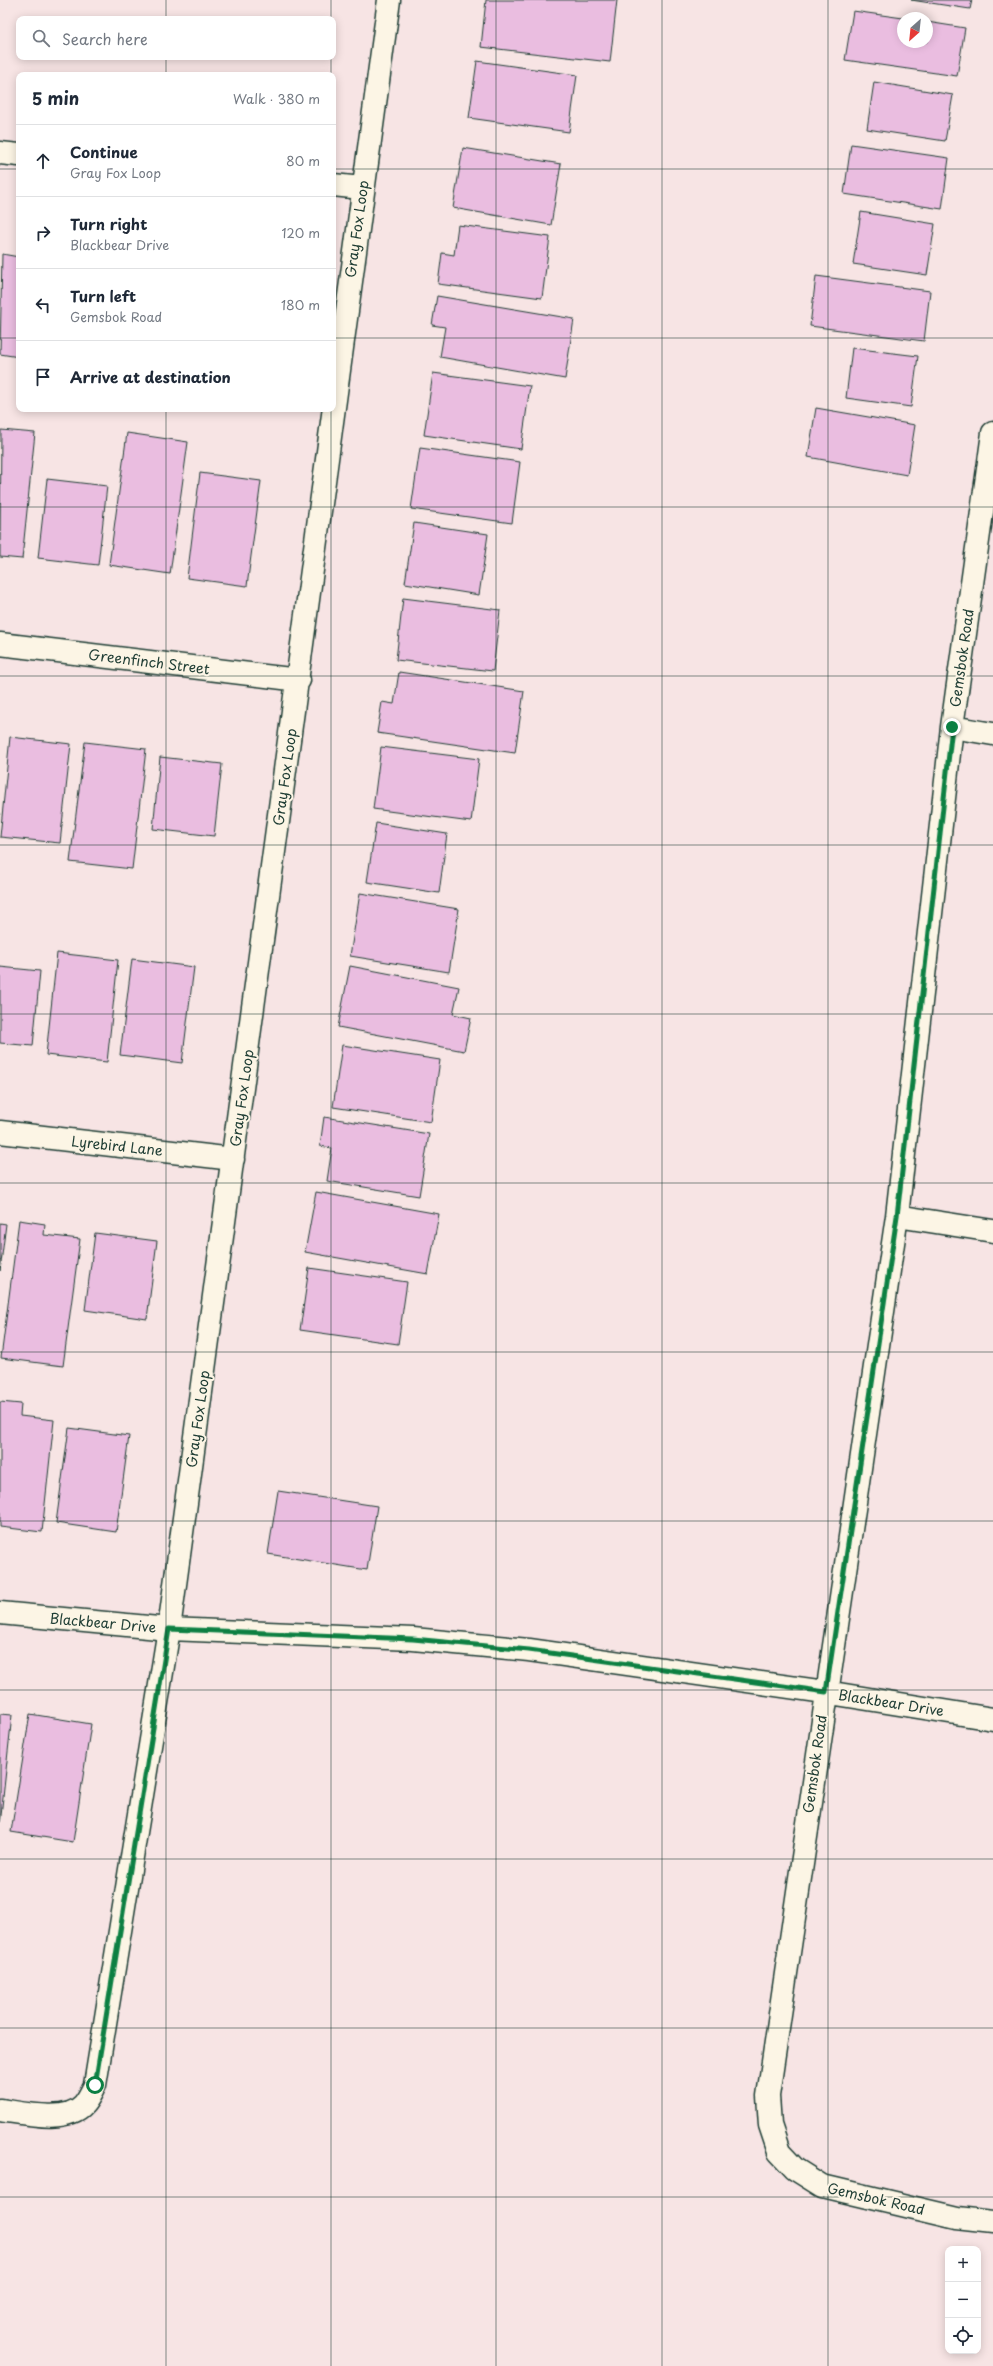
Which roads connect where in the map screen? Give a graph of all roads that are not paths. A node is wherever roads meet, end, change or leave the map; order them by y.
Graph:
1 (390, 0) edge
2 (0, 153) edge
3 (16, 155) edge
4 (336, 185) edge
5 (362, 188) junction
6 (336, 391) edge
7 (333, 412) edge
8 (993, 433) edge
9 (0, 644) edge
10 (299, 680) junction
11 (952, 727) junction
12 (993, 734) edge
13 (0, 1132) edge
14 (233, 1159) junction
15 (897, 1216) junction
16 (993, 1231) edge
17 (0, 1613) edge
18 (169, 1629) junction
19 (826, 1692) junction
20 (993, 1719) edge
21 (0, 2110) edge
22 (993, 2222) edge

1 - 5 street, Gray Fox Loop
2 - 3 street
4 - 5 street
5 - 6 street, Gray Fox Loop
7 - 10 street, Gray Fox Loop
8 - 11 street, Gemsbok Road
9 - 10 street, Greenfinch Street
10 - 14 street, Gray Fox Loop
11 - 12 street
11 - 15 street, Gemsbok Road
13 - 14 street, Lyrebird Lane
14 - 18 street, Gray Fox Loop
15 - 16 street
15 - 19 street, Gemsbok Road
17 - 18 street, Blackbear Drive
18 - 19 street, Blackbear Drive
18 - 21 street, Gray Fox Loop
19 - 20 street, Blackbear Drive
19 - 22 street, Gemsbok Road

